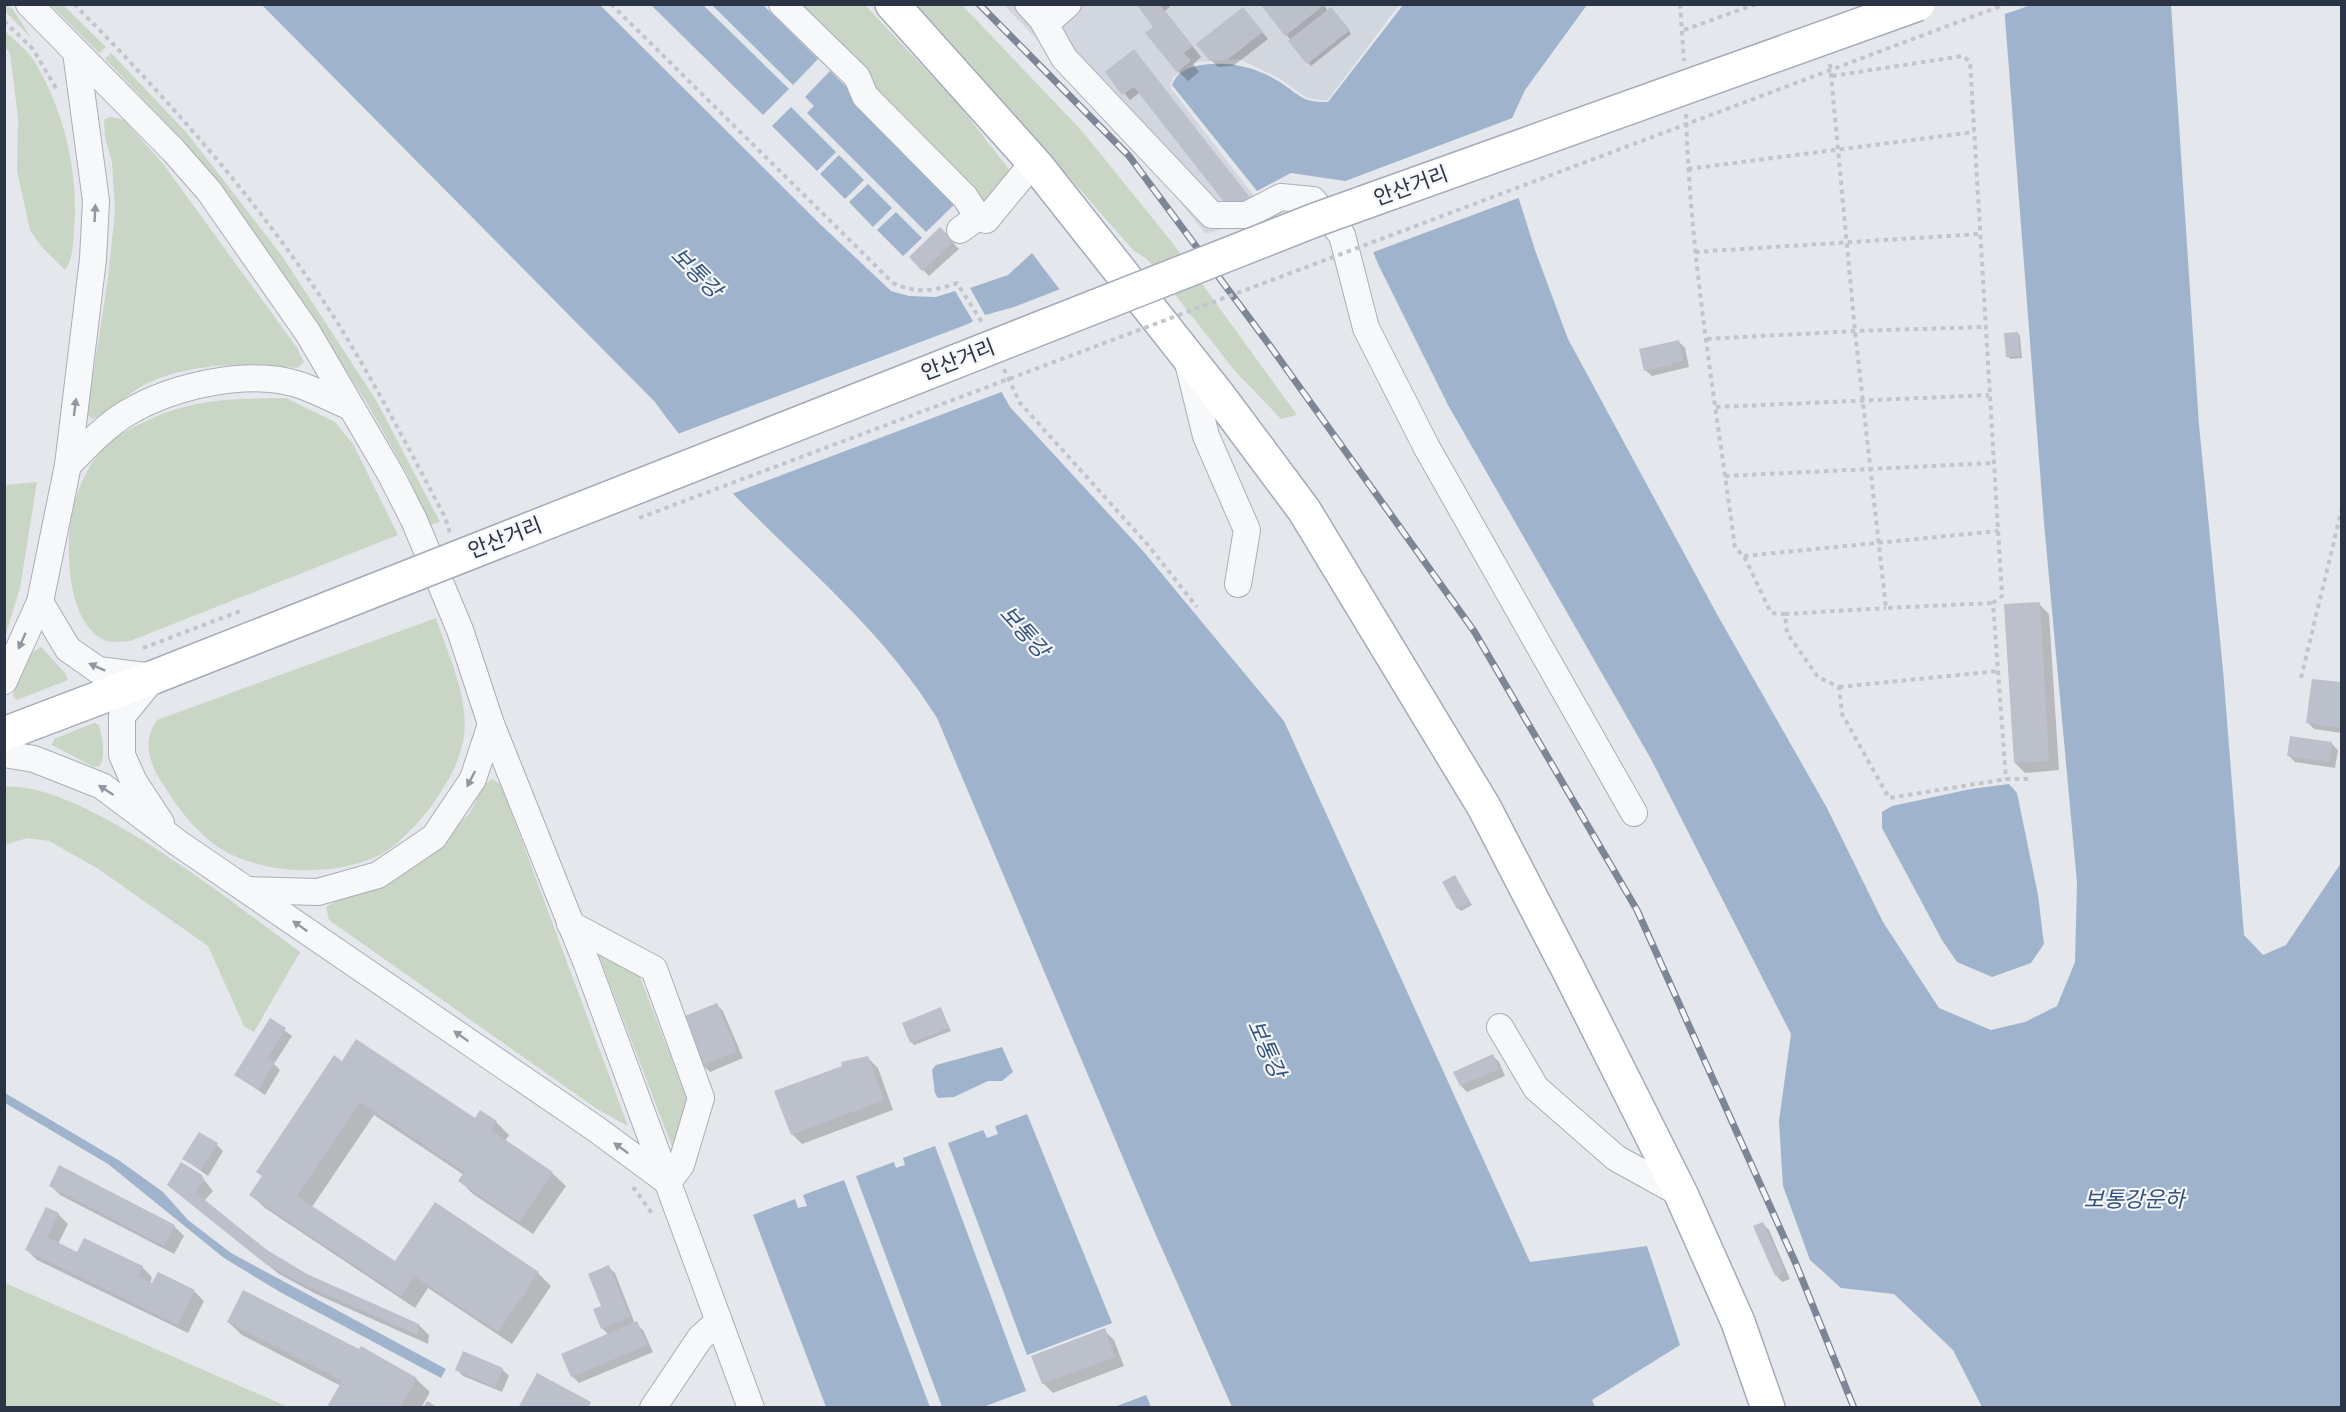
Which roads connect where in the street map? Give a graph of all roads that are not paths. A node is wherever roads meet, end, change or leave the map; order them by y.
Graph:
1 (29, 4) edge
2 (782, 4) edge
3 (892, 4) edge
4 (1068, 4) edge
5 (1918, 4) edge
6 (1035, 12) edge
7 (76, 52) junction
8 (1037, 166) junction
9 (1186, 353) junction
10 (351, 407) junction
11 (68, 465) junction
12 (1238, 584) dead end
13 (40, 602) junction
14 (144, 659) junction
15 (4, 681) edge
16 (490, 724) junction
17 (4, 734) edge
18 (4, 754) edge
19 (1634, 813) dead end
20 (173, 840) junction
21 (248, 890) junction
22 (570, 924) junction
23 (1500, 1027) dead end
24 (668, 1182) junction
25 (1681, 1194) junction
26 (719, 1321) junction
27 (653, 1407) edge
28 (751, 1407) edge
29 (1768, 1407) edge

1 - 7 street
2 - 8 street
3 - 8 main road
4 - 6 street
5 - 14 main road, 안산거리, bridge
6 - 19 street
7 - 10 street
11 -> 7 street
8 - 9 main road
9 - 12 street
9 - 25 main road
10 - 11 street
10 - 16 street
11 - 13 street
14 -> 13 street
13 -> 15 street
14 - 17 main road, 안산거리
14 - 20 street
16 -> 21 street
16 - 22 street
20 -> 18 street
20 - 21 street
24 -> 21 street
22 - 24 street
22 - 24 street
23 - 25 street
24 - 26 street
25 - 29 main road
26 - 27 street
26 - 28 street

